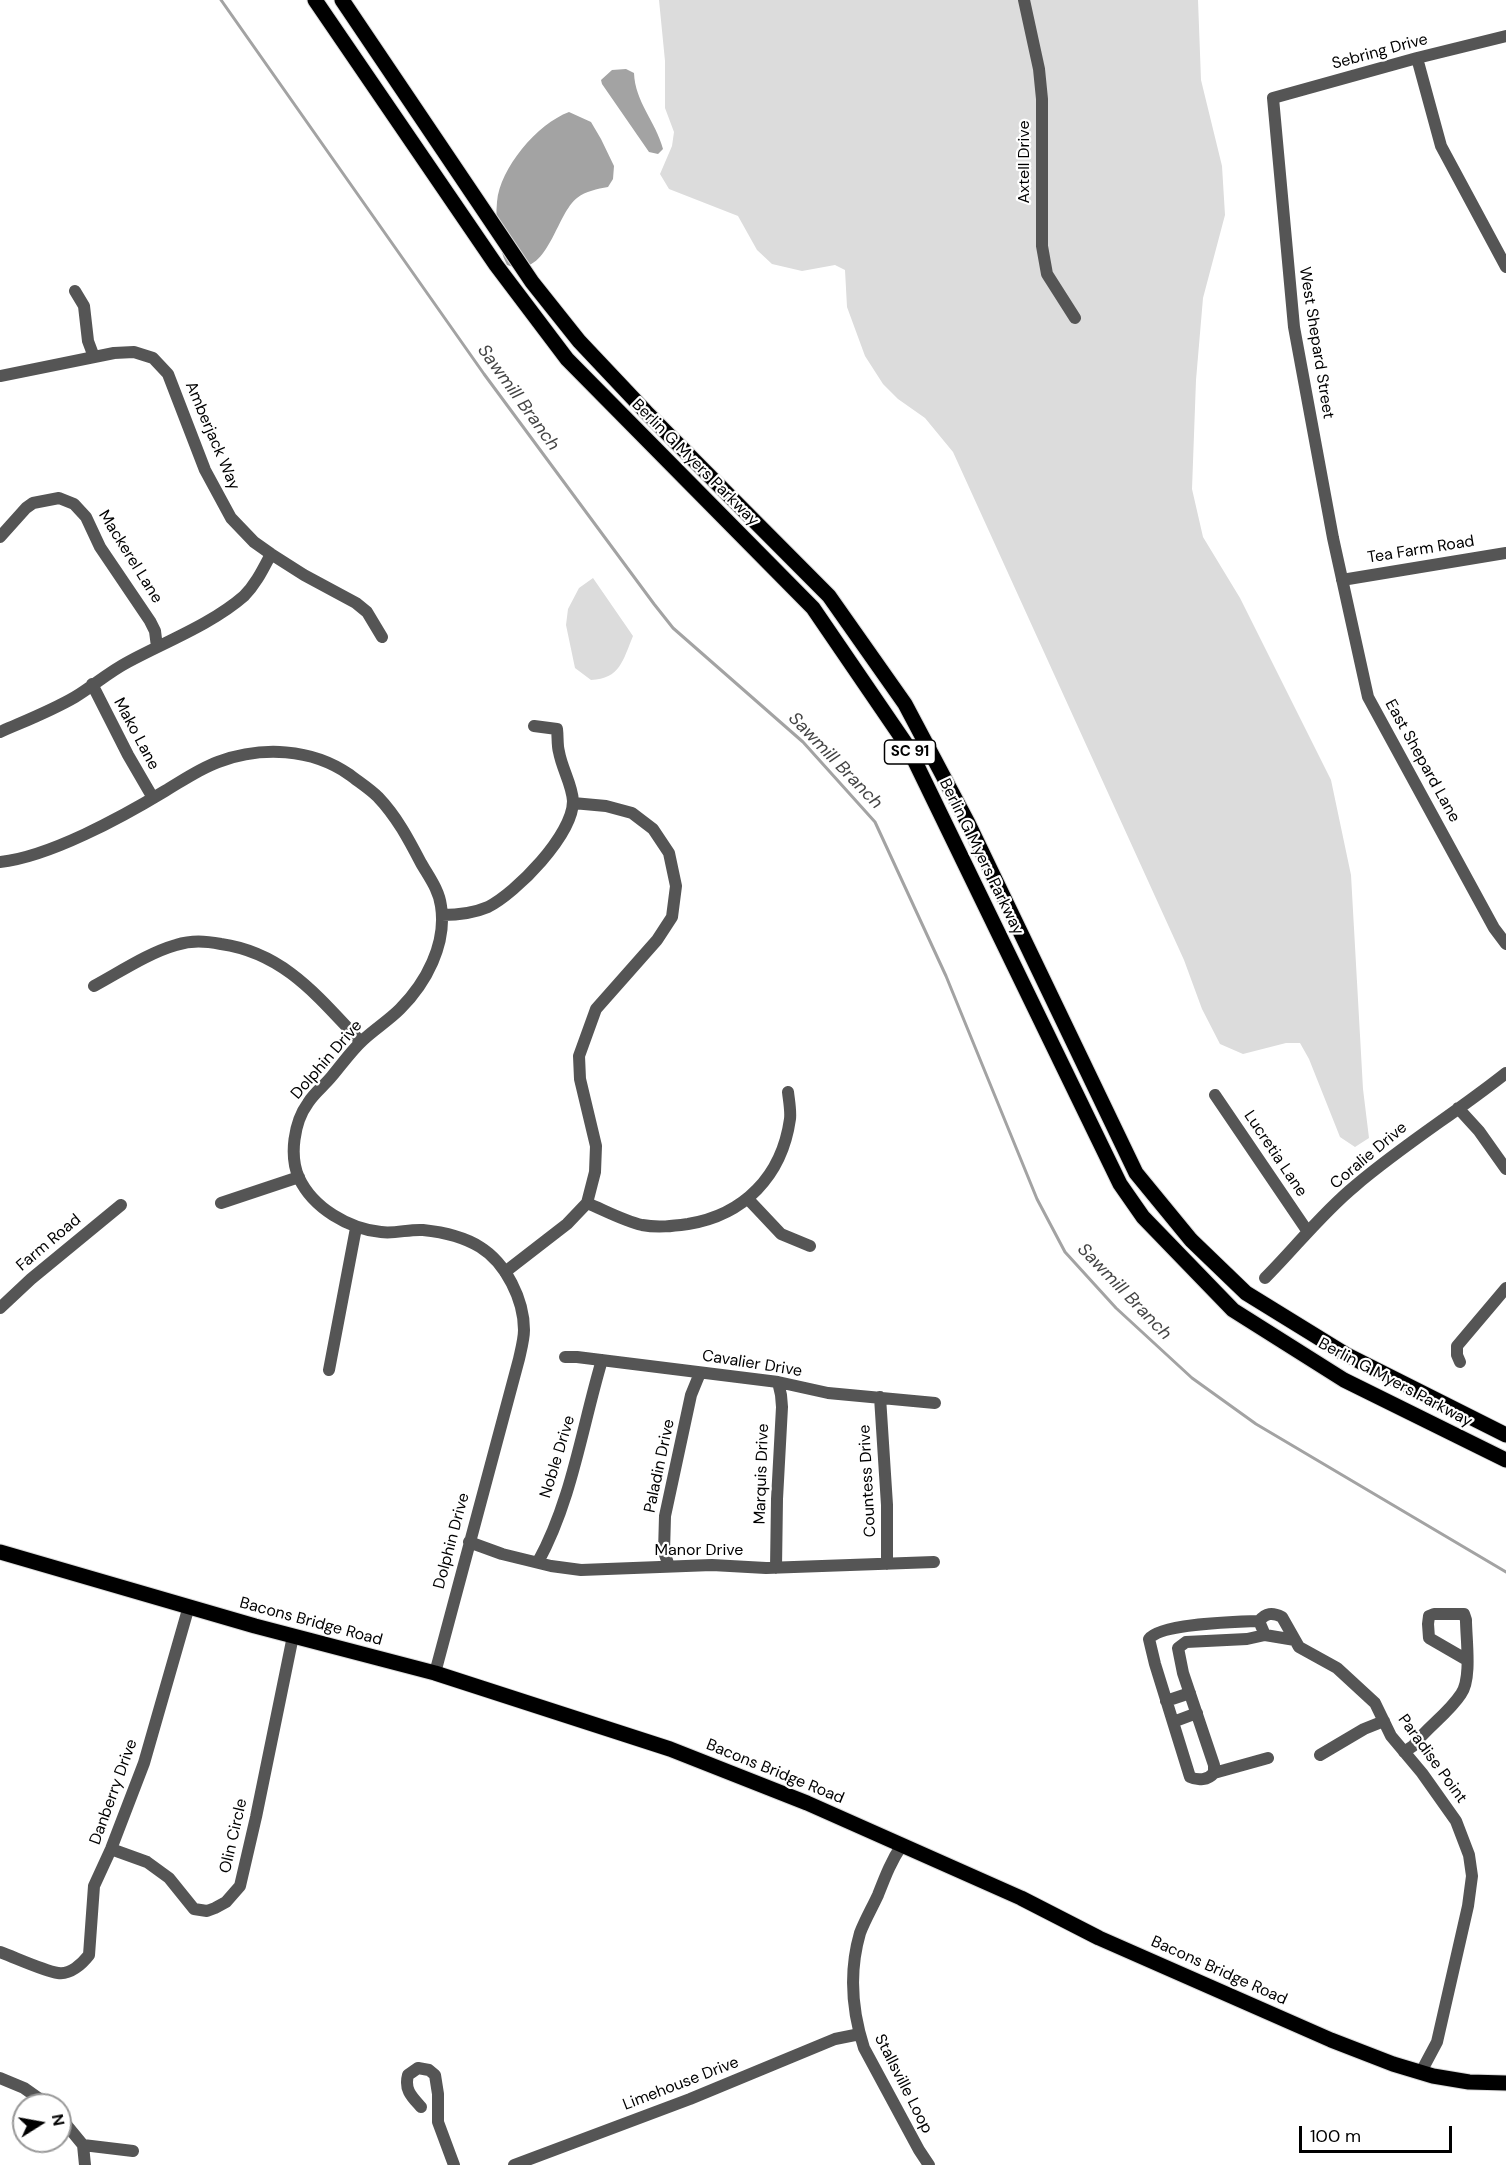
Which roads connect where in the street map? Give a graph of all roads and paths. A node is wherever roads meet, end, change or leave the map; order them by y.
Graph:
1 (315, 0) edge
2 (342, 0) edge
3 (1024, 0) edge
4 (1506, 36) edge
5 (1417, 58) junction
6 (408, 96) junction
7 (1275, 108) joint
8 (390, 109) junction
9 (1506, 267) edge
10 (75, 291) dead end
11 (1075, 318) dead end
12 (94, 357) junction
13 (0, 376) edge
14 (0, 537) edge
15 (1506, 553) edge
16 (271, 554) junction
17 (1342, 580) junction
18 (382, 636) dead end
19 (157, 647) junction
20 (92, 684) junction
21 (534, 726) dead end
22 (0, 732) edge
23 (153, 798) junction
24 (573, 802) junction
25 (0, 862) edge
26 (442, 915) junction
27 (1506, 945) edge
28 (94, 986) dead end
29 (361, 1042) junction
30 (1506, 1073) edge
31 (788, 1092) dead end
32 (1215, 1095) dead end
33 (1458, 1108) junction
34 (1506, 1169) edge
35 (1136, 1173) junction
36 (298, 1177) junction
37 (1120, 1184) junction
38 (748, 1199) junction
39 (221, 1203) dead end
40 (587, 1203) junction
41 (121, 1204) dead end
42 (356, 1228) junction
43 (1308, 1232) junction
44 (810, 1246) dead end
45 (505, 1272) junction
46 (1265, 1278) dead end
47 (1506, 1288) edge
48 (0, 1308) edge
49 (565, 1357) dead end
50 (602, 1360) junction
51 (1460, 1362) dead end
52 (329, 1370) dead end
53 (700, 1373) junction
54 (778, 1382) junction
55 (1412, 1387) junction
56 (880, 1397) junction
57 (935, 1402) dead end
58 (1506, 1425) edge
59 (1506, 1435) edge
60 (1506, 1462) edge
61 (469, 1542) junction
62 (2, 1551) edge
63 (538, 1562) junction
64 (934, 1562) dead end
65 (887, 1564) junction
66 (669, 1566) junction
67 (776, 1568) junction
68 (189, 1606) junction
69 (1259, 1621) junction
70 (1265, 1635) junction
71 (293, 1636) junction
72 (1295, 1640) junction
73 (1467, 1660) dead end
74 (435, 1673) junction
75 (1190, 1693) junction
76 (1166, 1701) junction
77 (1197, 1713) junction
78 (1384, 1721) junction
79 (1173, 1722) junction
80 (1404, 1752) junction
81 (1320, 1755) dead end
82 (1268, 1758) dead end
83 (1214, 1773) junction
84 (902, 1845) junction
85 (111, 1849) junction
86 (0, 1952) edge
87 (860, 2034) junction
88 (1421, 2072) junction
89 (0, 2078) edge
90 (1506, 2083) edge
91 (31, 2093) edge
92 (421, 2107) dead end
93 (72, 2132) edge
94 (83, 2145) junction
95 (134, 2151) dead end
96 (85, 2165) edge
97 (454, 2165) edge
98 (514, 2165) edge
99 (929, 2165) edge

1 - 8 main road, Berlin G Myers Parkway / SC 91
2 - 6 main road, Berlin G Myers Parkway / SC 91
3 - 11 street, Axtell Drive
4 - 5 street, Sebring Drive
5 - 7 street, Sebring Drive
5 - 9 street
6 - 8 main road
6 - 35 main road, Berlin G Myers Parkway / SC 91
7 - 17 street, West Shepard Street
8 - 37 main road, Berlin G Myers Parkway / SC 91
10 - 12 street
12 - 13 street, Amberjack Way
12 - 16 street, Amberjack Way
14 - 19 street, Mackerel Lane
15 - 17 street, Tea Farm Road
16 - 18 street, Amberjack Way
16 - 19 street
17 - 27 street, East Shepard Lane
19 - 20 street
20 - 22 street
20 - 23 street, Mako Lane
21 - 24 street
23 - 25 street, Dolphin Drive
23 - 26 street, Dolphin Drive
24 - 26 street
24 - 40 street
26 - 29 street, Dolphin Drive
28 - 29 street
29 - 36 street, Dolphin Drive
30 - 33 street, Coralie Drive
31 - 38 street
32 - 43 street, Lucretia Lane
33 - 34 street
33 - 43 street, Coralie Drive
35 - 37 main road
35 - 55 main road, Berlin G Myers Parkway / SC 91
36 - 39 street
36 - 42 street, Dolphin Drive
37 - 60 main road, Berlin G Myers Parkway / SC 91
38 - 40 street
38 - 44 street
40 - 45 street
41 - 48 street, Farm Road
42 - 45 street, Dolphin Drive
42 - 52 street
43 - 46 street, Coralie Drive
45 - 61 street, Dolphin Drive
47 - 51 street
49 - 50 street, Cavalier Drive
50 - 53 street, Cavalier Drive
50 - 63 street, Noble Drive
53 - 54 street, Cavalier Drive
53 - 66 street, Paladin Drive
54 - 56 street, Cavalier Drive
54 - 67 street, Marquis Drive
55 - 58 main road
55 - 59 main road, Berlin G Myers Parkway / SC 91
56 - 57 street, Cavalier Drive
56 - 65 street, Countess Drive
61 - 63 street, Manor Drive
61 - 74 street, Dolphin Drive
62 - 68 main road, Bacons Bridge Road
63 - 66 street, Manor Drive
64 - 65 street, Manor Drive
65 - 67 street, Manor Drive
66 - 67 street, Manor Drive
68 - 71 main road, Bacons Bridge Road
68 - 85 street, Danberry Drive
69 - 70 street
69 - 72 street, Paradise Point
69 - 76 street
70 - 72 street, Paradise Point
70 - 75 street, Paradise Point
71 - 74 main road, Bacons Bridge Road
71 - 85 street, Olin Circle
72 - 78 street, Paradise Point
73 - 80 street
74 - 84 main road, Bacons Bridge Road
75 - 76 street
75 - 77 street
76 - 79 street
77 - 79 street
77 - 83 street
78 - 80 street, Paradise Point
78 - 81 street
79 - 83 street
80 - 88 street, Paradise Point
82 - 83 street
84 - 87 street, Stallsville Loop
84 - 88 main road, Bacons Bridge Road
85 - 86 street, Danberry Drive
87 - 98 street, Limehouse Drive
87 - 99 street, Stallsville Loop
88 - 90 main road, Bacons Bridge Road
89 - 91 street
92 - 97 street
93 - 94 street
94 - 95 street
94 - 96 street

